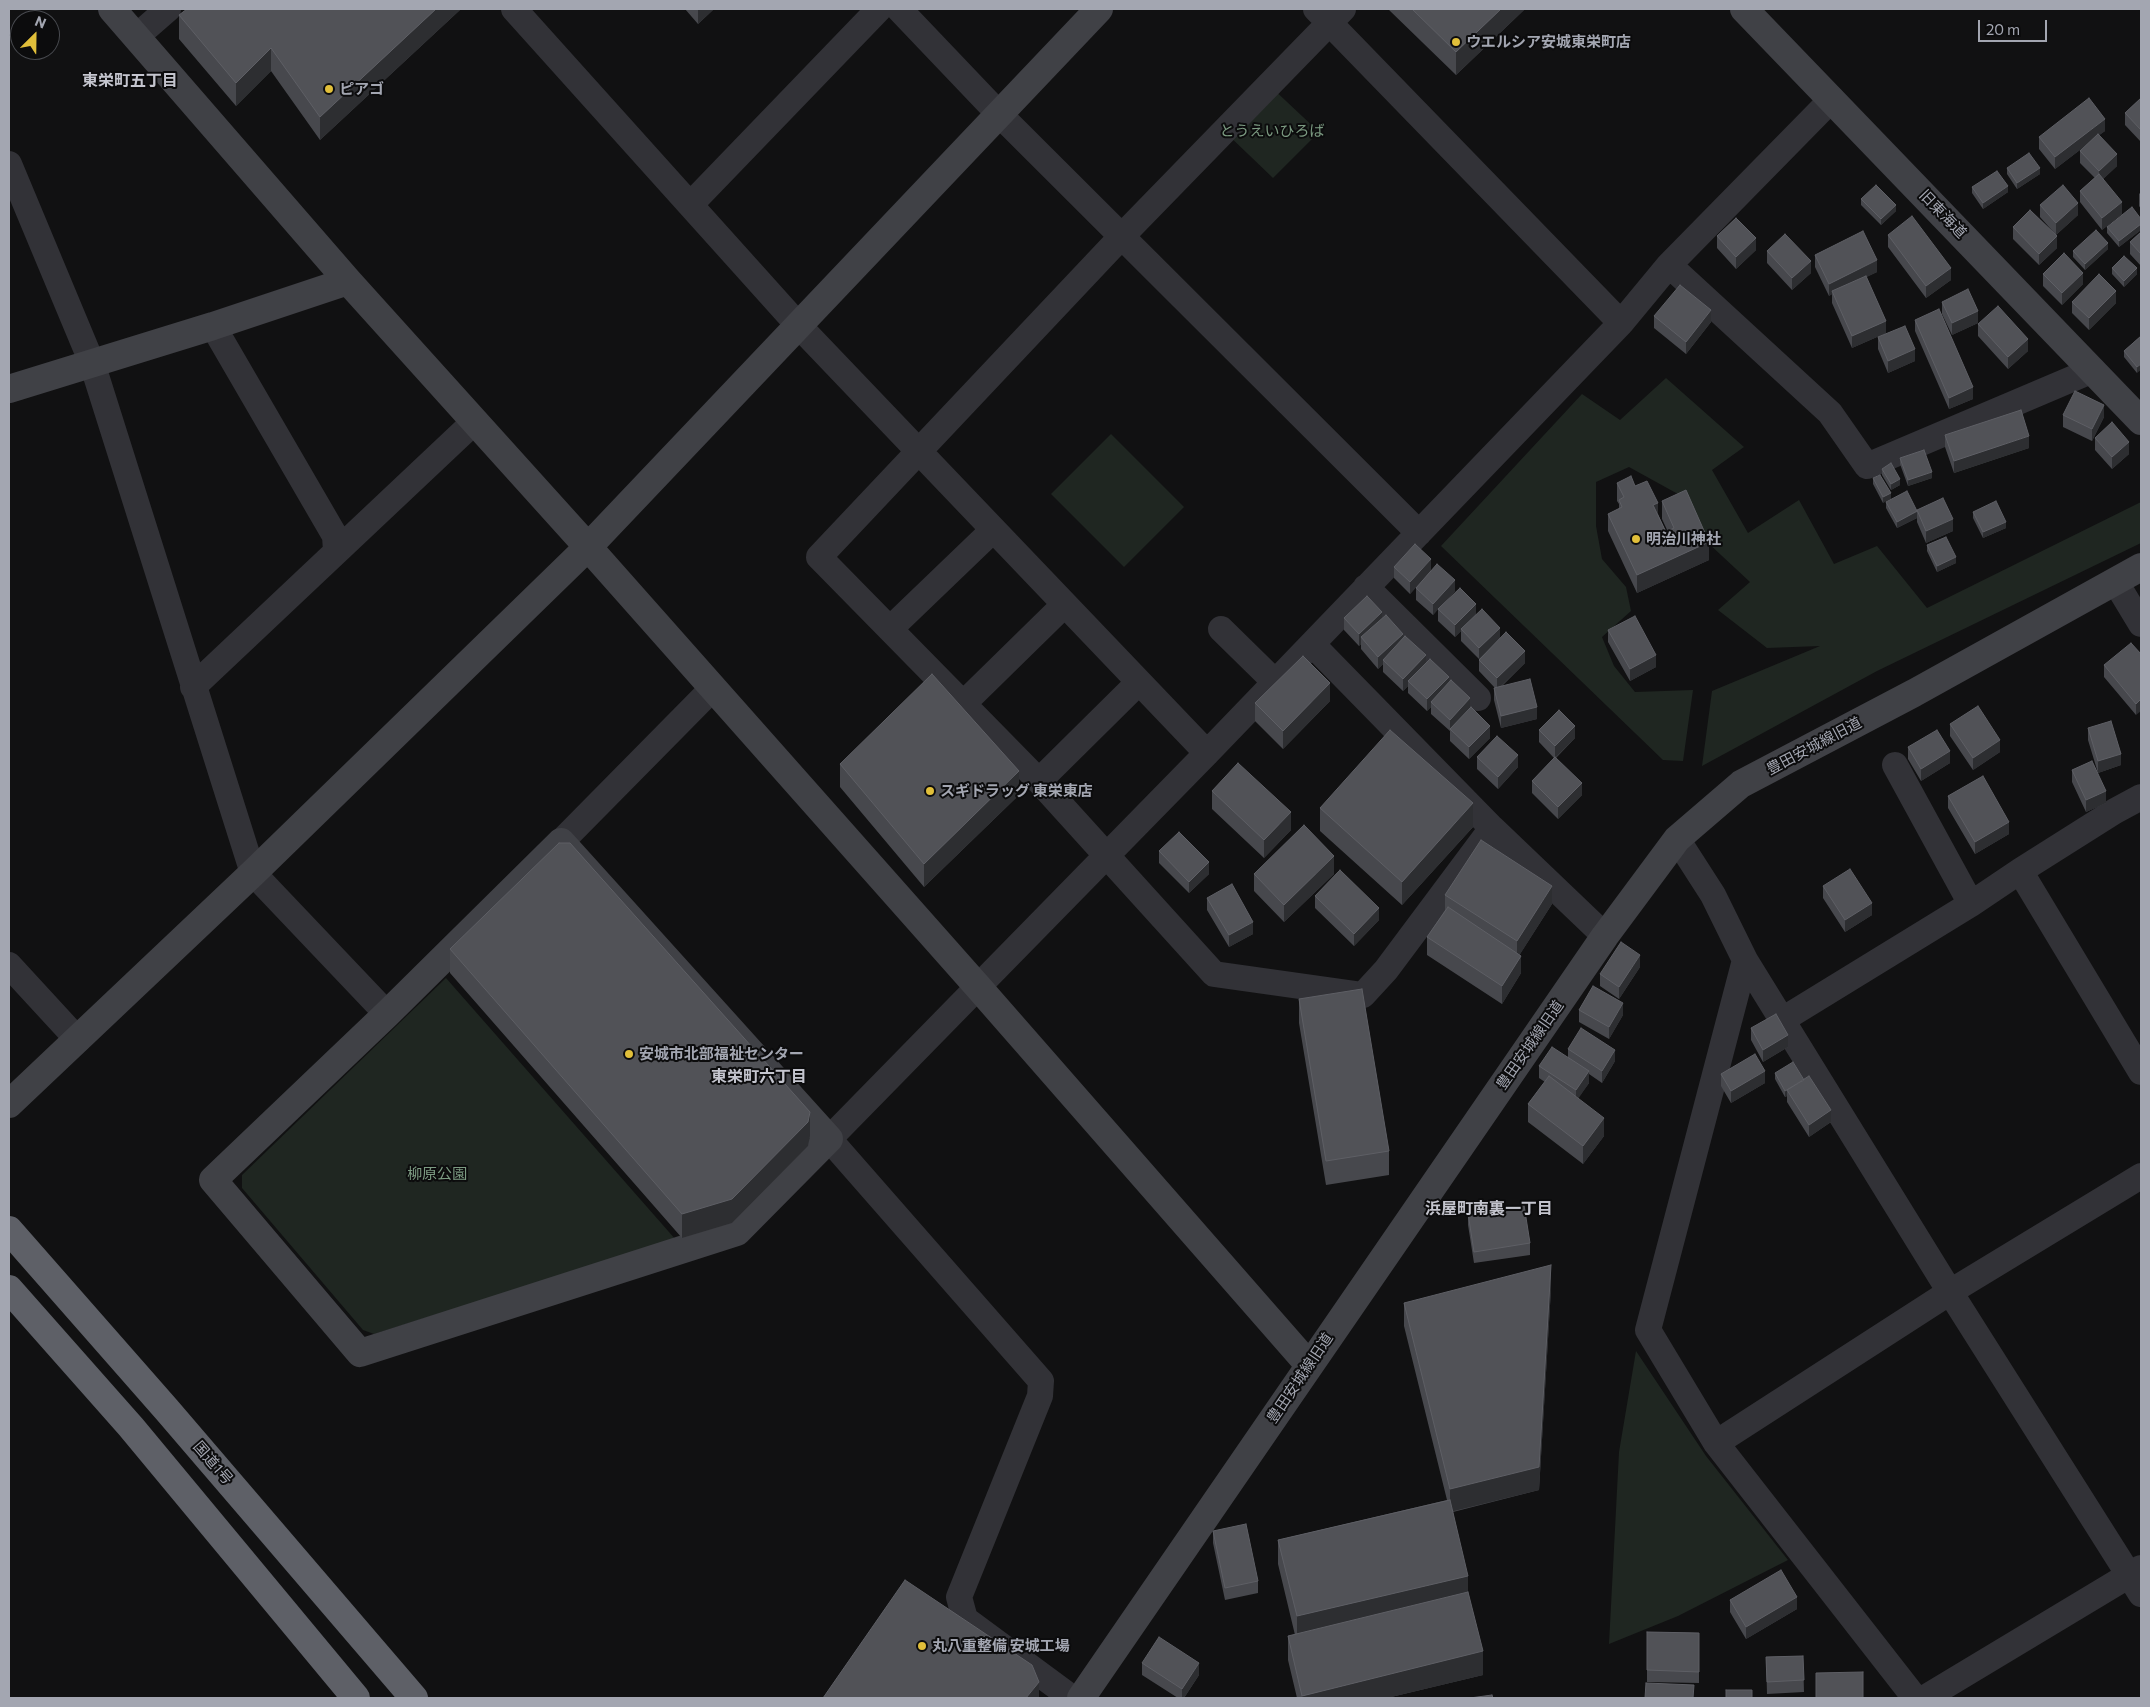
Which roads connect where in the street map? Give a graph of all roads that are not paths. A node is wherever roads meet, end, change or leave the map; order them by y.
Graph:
1 (112, 9) edge
2 (168, 9) edge
3 (514, 9) edge
4 (879, 9) edge
5 (899, 9) edge
6 (1099, 9) edge
7 (1744, 9) edge
8 (1329, 13) edge
9 (137, 36) junction
10 (1832, 99) junction
11 (1000, 115) junction
12 (9, 164) edge
13 (691, 204) junction
14 (1122, 236) junction
15 (1669, 265) junction
16 (348, 281) junction
17 (1621, 322) junction
18 (213, 326) junction
19 (799, 326) junction
20 (92, 363) junction
21 (2093, 370) junction
22 (9, 389) edge
23 (2141, 421) edge
24 (474, 422) junction
25 (917, 451) junction
26 (993, 530) junction
27 (1419, 533) junction
28 (588, 547) junction
29 (336, 551) junction
30 (2141, 568) edge
31 (2115, 581) junction
32 (1366, 587) junction
33 (1064, 605) junction
34 (2141, 624) edge
35 (891, 628) junction
36 (1221, 629) dead end
37 (1312, 644) junction
38 (1139, 682) junction
39 (1275, 682) junction
40 (193, 687) junction
41 (712, 689) junction
42 (1478, 698) dead end
43 (963, 704) junction
44 (1207, 753) junction
45 (1895, 765) dead end
46 (1039, 781) junction
47 (2141, 797) edge
48 (1492, 828) junction
49 (1677, 839) junction
50 (561, 842) junction
51 (1106, 856) junction
52 (2020, 871) junction
53 (252, 873) junction
54 (1972, 904) junction
55 (1605, 936) junction
56 (1745, 960) junction
57 (9, 964) edge
58 (979, 988) junction
59 (387, 1014) junction
60 (1782, 1020) junction
61 (78, 1040) junction
62 (2141, 1072) edge
63 (9, 1104) edge
64 (829, 1138) junction
65 (2141, 1176) edge
66 (9, 1230) edge
67 (9, 1290) edge
68 (1950, 1292) junction
69 (1309, 1365) junction
70 (1716, 1443) junction
71 (2137, 1579) edge
72 (356, 1698) edge
73 (414, 1698) edge
74 (1072, 1698) edge
75 (1081, 1698) edge
76 (1915, 1698) edge
77 (1925, 1698) edge

1 - 9 street
2 - 9 street
3 - 13 street
4 - 13 street
5 - 11 street
6 - 11 street
7 - 10 street, 旧東海道
8 - 14 street
8 - 17 street
9 - 16 street
10 - 15 street
10 - 21 street, 旧東海道
11 - 14 street
11 - 19 street
12 - 20 street
13 - 19 street
14 - 25 street
14 - 27 street
15 - 17 street
15 - 21 street
16 - 18 street
16 - 24 street
17 - 27 street
18 - 20 street
18 - 29 street
19 - 25 street
19 - 28 street
20 - 22 street
20 - 40 street
21 - 23 street, 旧東海道
24 - 28 street
24 - 29 street
25 - 26 street
25 - 35 street
26 - 33 street
26 - 35 street
27 - 32 street
28 - 41 street
28 - 53 street
29 - 40 street
30 - 31 street, 豊田安城線旧道
31 - 34 street
31 - 49 street, 豊田安城線旧道
32 - 37 street
32 - 42 street
33 - 38 street
33 - 43 street
35 - 43 street
36 - 39 street
37 - 39 street
37 - 48 street
38 - 44 street
38 - 46 street
39 - 44 street
40 - 53 street
41 - 50 street
41 - 58 street
43 - 46 street
44 - 51 street
45 - 54 street
46 - 51 street
47 - 52 street
48 - 51 street
48 - 55 street
49 - 55 street, 豊田安城線旧道
49 - 56 street
50 - 59 street
50 - 64 street
51 - 58 street
52 - 54 street
52 - 62 street
53 - 59 street
53 - 61 street
54 - 60 street
55 - 69 street, 豊田安城線旧道
56 - 60 street
56 - 70 street
57 - 61 street
58 - 64 street
58 - 69 street
59 - 64 street
60 - 68 street
61 - 63 street
64 - 74 street
65 - 68 street
66 - 73 highway, 国道1号
67 - 72 highway
68 - 70 street
68 - 71 street
69 - 75 street, 豊田安城線旧道
70 - 76 street
71 - 77 street

